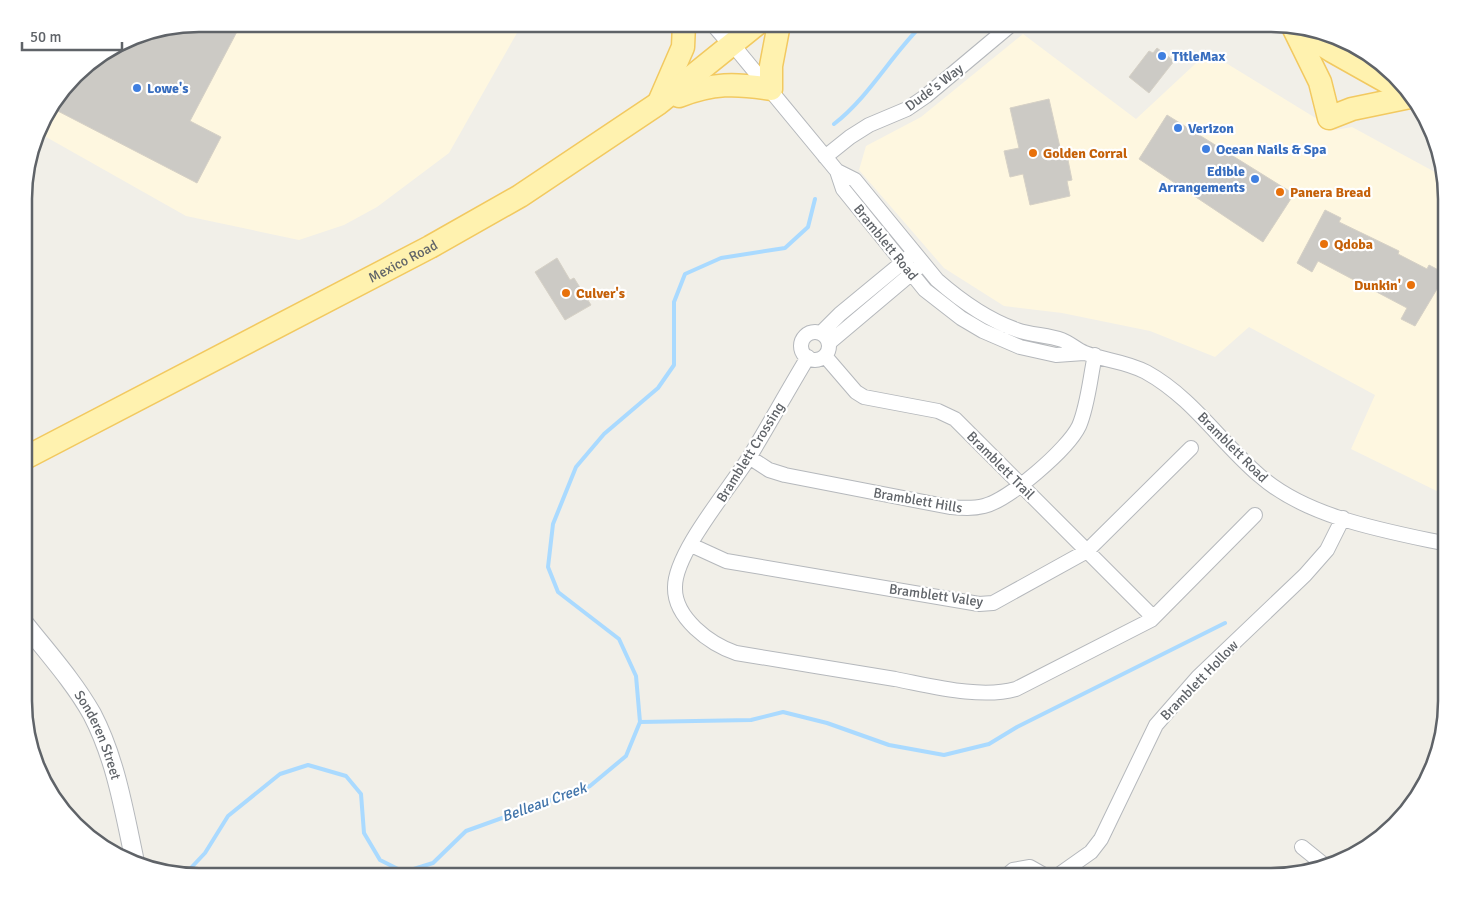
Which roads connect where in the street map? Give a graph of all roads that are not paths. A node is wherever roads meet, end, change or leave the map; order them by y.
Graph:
1 (747, 32) edge
2 (778, 32) edge
3 (1002, 32) edge
4 (683, 33) edge
5 (722, 33) edge
6 (1298, 35) edge
7 (732, 45) junction
8 (770, 89) junction
9 (1404, 98) edge
10 (659, 103) junction
11 (826, 157) junction
12 (837, 171) junction
13 (918, 259) junction
14 (902, 262) junction
15 (911, 274) junction
16 (825, 344) junction
17 (1090, 354) junction
18 (808, 357) junction
19 (1191, 448) dead end
20 (32, 454) edge
21 (749, 457) junction
22 (1021, 486) junction
23 (1254, 515) dead end
24 (1343, 518) junction
25 (1438, 542) edge
26 (691, 545) junction
27 (1087, 551) junction
28 (1153, 617) junction
29 (32, 633) edge
30 (1302, 847) dead end
31 (133, 853) edge
32 (1319, 861) edge
33 (1069, 867) edge

1 - 7 main road, Mexico Road
2 - 8 main road
3 - 11 street, Dude's Way
4 - 10 main road
5 - 7 street
6 - 9 main road
7 - 8 street, Bramblett Road
7 - 10 main road, Mexico Road
8 - 10 main road
8 - 11 street, Bramblett Road
10 - 20 main road, Mexico Road
11 - 12 street, Bramblett Road
12 - 13 street, Bramblett Road
12 - 14 street, Bramblett Road
13 - 14 street
13 - 15 street
13 - 17 street, Bramblett Road
14 - 15 street, Bramblett Road
14 - 16 street
15 - 16 street
15 - 17 street, Bramblett Road
16 - 18 street
16 - 18 street
16 - 22 street, Bramblett Trail
17 - 22 street, Bramblett Hills
17 - 24 street, Bramblett Road
18 - 21 street, Bramblett Crossing
19 - 27 street, Bramblett Valey
21 - 22 street, Bramblett Hills
21 - 26 street, Bramblett Crossing
22 - 27 street, Bramblett Trail
23 - 28 street, Bramblett Crossing
24 - 25 street, Bramblett Road
24 - 33 street, Bramblett Hollow
26 - 27 street, Bramblett Valey
26 - 28 street, Bramblett Crossing
27 - 28 street, Bramblett Trail
29 - 31 street, Sonderen Street
30 - 32 street

